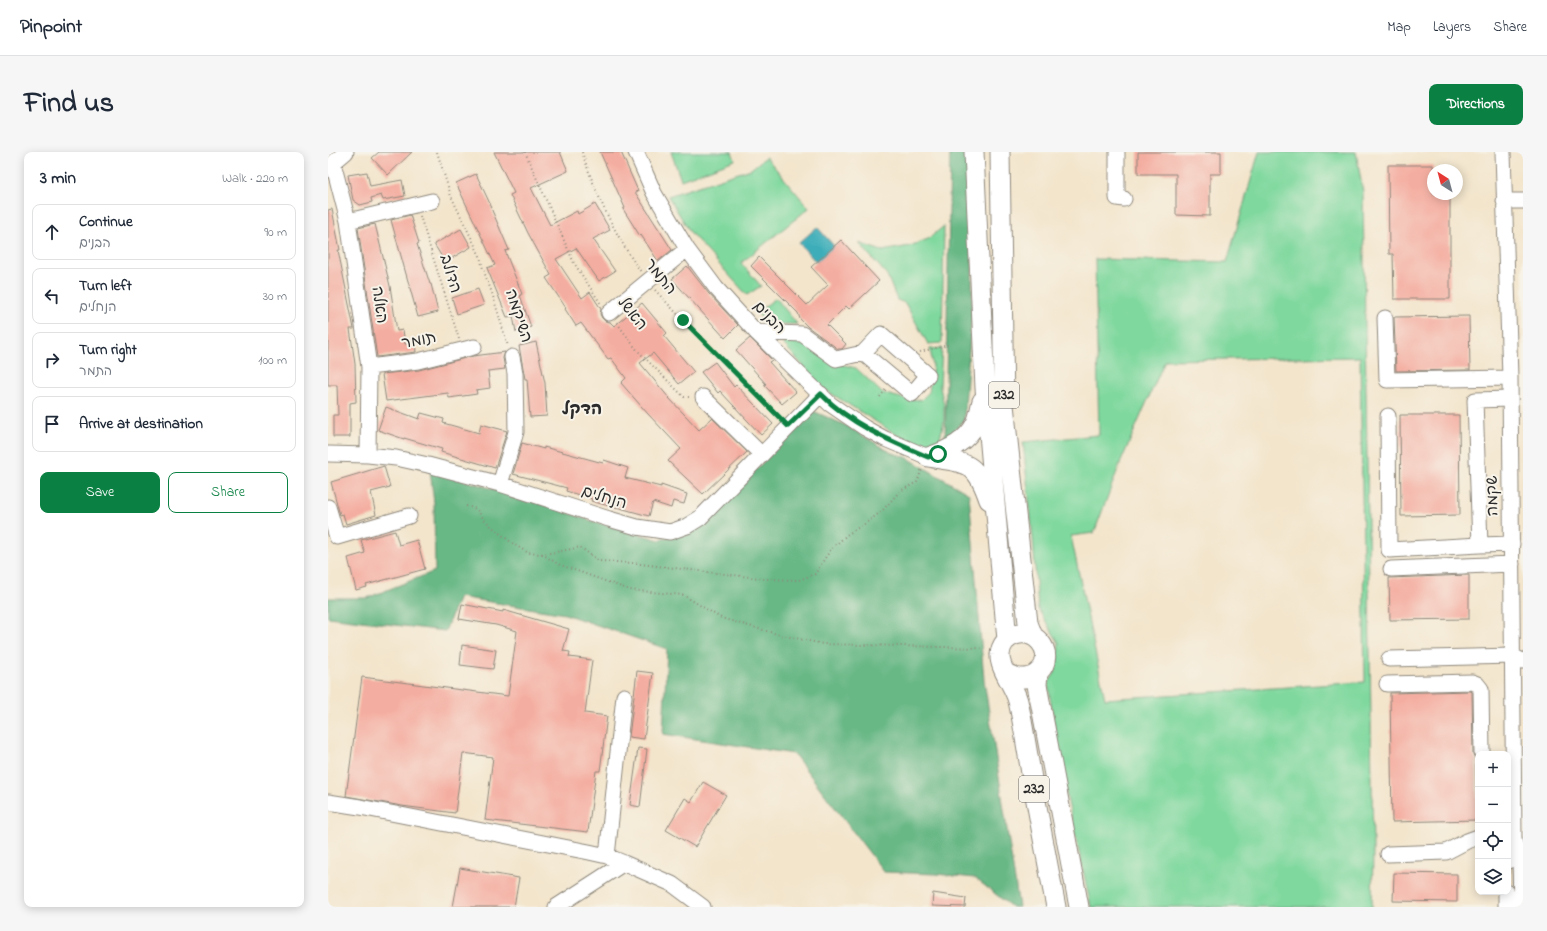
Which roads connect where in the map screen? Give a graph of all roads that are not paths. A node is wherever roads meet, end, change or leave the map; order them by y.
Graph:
1 (346, 152) edge
2 (636, 152) edge
3 (974, 152) edge
4 (1000, 152) edge
5 (1117, 152) edge
6 (1503, 152) edge
7 (331, 163) edge
8 (1124, 199) dead end
9 (432, 201) dead end
10 (1504, 201) junction
11 (1523, 201) edge
12 (348, 221) junction
13 (687, 249) junction
14 (609, 313) road end
15 (1385, 318) dead end
16 (756, 332) junction
17 (468, 349) road end
18 (863, 353) dead end
19 (512, 357) road end
20 (370, 367) junction
21 (1510, 378) junction
22 (985, 388) junction
23 (821, 394) junction
24 (703, 397) road end
25 (1510, 399) junction
26 (1388, 416) dead end
27 (761, 454) junction
28 (329, 455) edge
29 (368, 455) junction
30 (928, 457) junction
31 (500, 484) junction
32 (1517, 505) edge
33 (328, 507) edge
34 (409, 516) dead end
35 (996, 520) junction
36 (1512, 544) junction
37 (1480, 545) junction
38 (1512, 564) junction
39 (1391, 569) dead end
40 (1033, 636) junction
41 (1007, 640) junction
42 (1520, 656) edge
43 (1389, 659) dead end
44 (1005, 672) junction
45 (1038, 672) junction
46 (1387, 684) dead end
47 (624, 696) dead end
48 (1518, 707) edge
49 (1482, 751) edge
50 (328, 802) edge
51 (1515, 838) edge
52 (1475, 839) edge
53 (1388, 854) dead end
54 (607, 856) junction
55 (1509, 859) edge
56 (624, 863) junction
57 (1506, 895) edge
58 (556, 907) edge
59 (703, 907) edge
60 (1056, 907) edge
61 (1079, 907) edge
62 (1506, 907) edge
63 (1521, 907) edge

1 - 7 street
2 - 13 street, הבנים
3 - 22 main road, 232
4 - 40 main road, 232
5 - 8 street
6 - 10 street, שקמה
7 - 12 street, האלה
9 - 12 street
10 - 11 street
10 - 21 street, שקמה
12 - 20 street, האלה
13 - 14 street
13 - 16 street, הבנים
15 - 21 street
16 - 18 street
16 - 23 street, הבנים
17 - 20 street, תומר
19 - 31 street, השיקמה
20 - 29 street, האלה
21 - 25 street, שקמה
22 - 30 main road
22 - 35 main road, 232
23 - 27 street, הנחלים
23 - 30 street, הבנים
24 - 27 street
25 - 32 street, שקמה
25 - 37 street
26 - 37 street
27 - 31 street, הנחלים
28 - 29 street, הנחלים
29 - 31 street, הנחלים
30 - 35 main road
32 - 36 street, שקמה
33 - 34 street
35 - 41 main road, 232
36 - 37 street
36 - 38 street, שקמה
38 - 39 street
38 - 42 street, שקמה
40 - 41 main road
40 - 45 main road
41 - 44 main road
42 - 43 street
42 - 48 street, שקמה
44 - 45 main road
44 - 60 main road, 232
45 - 61 main road, 232
46 - 49 street
47 - 54 street
48 - 51 street, שקמה
50 - 54 street
51 - 55 street, שקמה
51 - 63 street, שקמה
52 - 53 street
54 - 56 street
56 - 58 street
56 - 59 street
57 - 62 street

